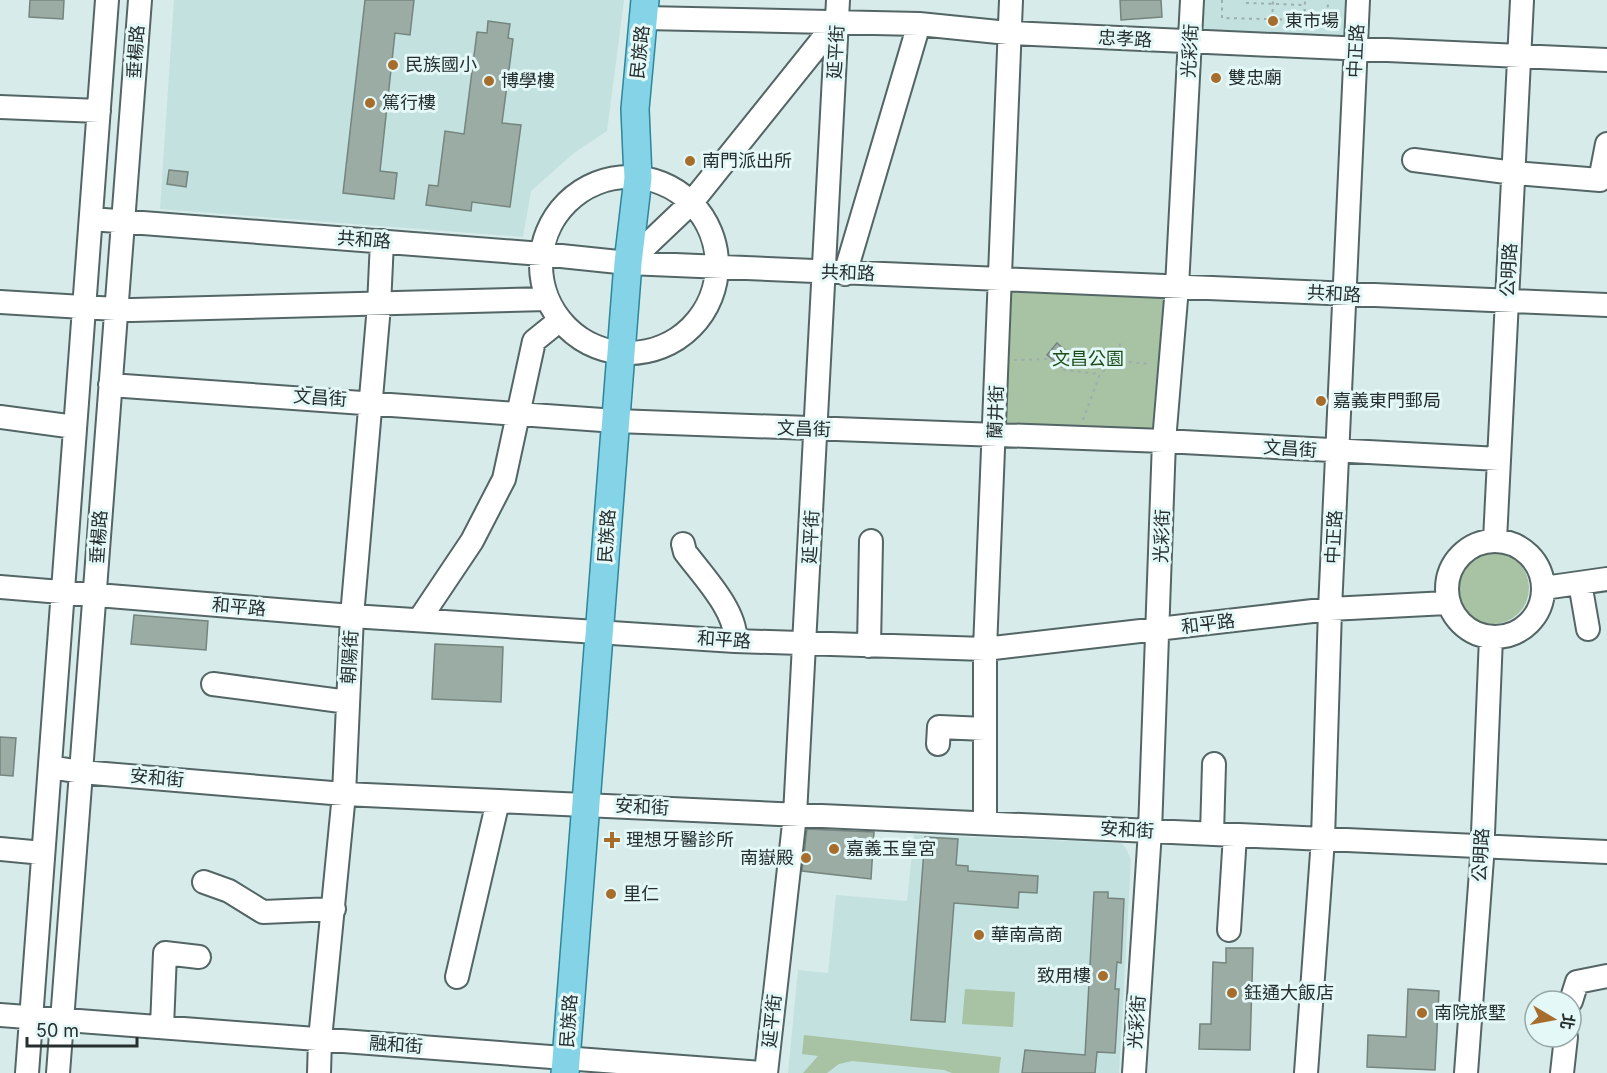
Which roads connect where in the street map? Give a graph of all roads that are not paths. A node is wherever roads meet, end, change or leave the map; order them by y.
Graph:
1 (107, 0) edge
2 (140, 0) edge
3 (854, 0) edge
4 (1011, 0) edge
5 (1192, 0) edge
6 (1522, 0) edge
7 (1358, 8) edge
8 (644, 9) edge
9 (838, 11) edge
10 (919, 24) junction
11 (1008, 33) junction
12 (1190, 42) junction
13 (1356, 49) junction
14 (1521, 56) junction
15 (1607, 60) edge
16 (0, 108) edge
17 (99, 111) junction
18 (1607, 144) edge
19 (1414, 160) dead end
20 (1514, 173) junction
21 (638, 178) junction
22 (692, 202) junction
23 (91, 219) junction
24 (123, 221) junction
25 (382, 241) junction
26 (542, 254) junction
27 (628, 263) junction
28 (718, 267) junction
29 (835, 273) junction
30 (1002, 278) junction
31 (1177, 287) junction
32 (1345, 294) junction
33 (547, 299) junction
34 (1507, 301) junction
35 (0, 302) edge
36 (1607, 305) edge
37 (379, 306) junction
38 (84, 308) junction
39 (116, 310) junction
40 (560, 320) junction
41 (621, 352) junction
42 (110, 384) junction
43 (370, 401) junction
44 (518, 412) junction
45 (0, 417) edge
46 (616, 421) junction
47 (75, 427) junction
48 (817, 430) junction
49 (995, 436) junction
50 (1164, 441) junction
51 (1339, 452) junction
52 (1499, 459) junction
53 (1496, 540) junction
54 (871, 541) dead end
55 (683, 544) dead end
56 (1607, 579) edge
57 (1580, 583) junction
58 (0, 588) edge
59 (1544, 588) junction
60 (63, 592) junction
61 (94, 594) junction
62 (1447, 603) junction
63 (1330, 609) junction
64 (352, 615) junction
65 (420, 620) junction
66 (1588, 629) dead end
67 (599, 630) junction
68 (1159, 630) junction
69 (1491, 637) junction
70 (735, 641) junction
71 (805, 643) junction
72 (869, 646) junction
73 (985, 649) junction
74 (213, 684) dead end
75 (348, 702) junction
76 (985, 729) junction
77 (938, 744) dead end
78 (1214, 764) dead end
79 (50, 767) junction
80 (81, 772) junction
81 (344, 794) junction
82 (498, 801) junction
83 (586, 804) junction
84 (795, 815) junction
85 (985, 824) junction
86 (1150, 831) junction
87 (1212, 834) junction
88 (1235, 835) junction
89 (1323, 839) junction
90 (1482, 846) junction
91 (0, 849) edge
92 (1607, 852) edge
93 (43, 853) junction
94 (204, 882) dead end
95 (334, 909) junction
96 (1229, 930) dead end
97 (199, 957) dead end
98 (1607, 976) edge
99 (457, 977) dead end
100 (1575, 989) edge
101 (0, 1015) edge
102 (31, 1018) junction
103 (62, 1020) junction
104 (162, 1027) junction
105 (320, 1039) junction
106 (1565, 1049) edge
107 (565, 1066) edge
108 (27, 1073) edge
109 (58, 1073) edge
110 (319, 1073) edge
111 (764, 1073) edge
112 (1134, 1073) edge
113 (1306, 1073) edge
114 (1466, 1073) edge
115 (1562, 1073) edge

1 - 17 street, 垂楊路
2 - 24 street, 垂楊路
3 - 9 street
4 - 11 street, 蘭井街
5 - 12 street, 光彩街
6 - 14 street, 公明路
7 - 13 street, 中正路
8 - 9 street, 忠孝路
8 - 21 main road, 民族路
9 - 10 street, 忠孝路
9 - 22 street
9 - 29 street, 延平街
10 - 11 street, 忠孝路
10 - 29 street
11 - 12 street, 忠孝路
11 - 30 street, 蘭井街
12 - 13 street, 忠孝路
12 - 31 street, 光彩街
13 - 14 street, 忠孝路
13 - 32 street, 中正路
14 - 15 street, 忠孝路
14 - 20 street, 公明路
16 - 17 street
17 - 23 street, 垂楊路
18 - 20 street
19 - 20 street
20 - 34 street, 公明路
21 - 22 street
21 - 26 street
21 - 27 main road, 民族路
22 - 27 street
22 - 28 street
23 - 24 street, 共和路
23 - 38 street, 垂楊路
24 - 25 street, 共和路
24 - 39 street, 垂楊路
25 - 26 street, 共和路
25 - 37 street, 朝陽街
26 - 27 street, 共和路
26 - 33 street
27 - 28 street, 共和路
27 - 41 main road, 民族路
28 - 29 street, 共和路
28 - 41 street
29 - 30 street, 共和路
29 - 48 street, 延平街
30 - 31 street, 共和路
30 - 49 street, 蘭井街
31 - 32 street, 共和路
31 - 50 street, 光彩街
32 - 34 street, 共和路
32 - 51 street, 中正路
33 - 37 street
33 - 40 street
34 - 36 street, 共和路
34 - 52 street, 公明路
35 - 38 street
37 - 39 street
37 - 43 street, 朝陽街
38 - 39 street
38 - 47 street, 垂楊路
39 - 42 street, 垂楊路
40 - 41 street
40 - 44 street
41 - 46 main road, 民族路
42 - 43 street, 文昌街
42 - 61 street, 垂楊路
43 - 44 street, 文昌街
43 - 64 street, 朝陽街
44 - 46 street, 文昌街
44 - 65 street
45 - 47 street
46 - 48 street, 文昌街
46 - 67 main road, 民族路
47 - 60 street, 垂楊路
48 - 49 street, 文昌街
48 - 71 street, 延平街
49 - 50 street, 文昌街
49 - 73 street, 蘭井街
50 - 51 street, 文昌街
50 - 68 street, 光彩街
51 - 52 street, 文昌街
51 - 63 street, 中正路
52 - 53 street, 公明路
53 - 59 street
53 - 62 street
54 - 72 street
55 - 70 street
56 - 57 street
57 - 59 street
57 - 66 street
58 - 60 street, 和平路
59 - 69 street
60 - 61 street, 和平路
60 - 79 street, 垂楊路
61 - 64 street, 和平路
61 - 80 street, 垂楊路
62 - 63 street, 和平路
62 - 69 street
63 - 68 street, 和平路
63 - 89 street, 中正路
64 - 65 street, 和平路
64 - 75 street, 朝陽街
65 - 67 street, 和平路
67 - 70 street, 和平路
67 - 83 main road, 民族路
68 - 73 street, 和平路
68 - 86 street, 光彩街
69 - 90 street, 公明路
70 - 71 street, 和平路
71 - 72 street, 和平路
71 - 84 street, 延平街
72 - 73 street, 和平路
73 - 76 street, 蘭井街
74 - 75 street
75 - 81 street, 朝陽街
76 - 77 street
76 - 85 street, 蘭井街
78 - 87 street
79 - 80 street, 安和街
79 - 93 street, 垂楊路
80 - 81 street, 安和街
80 - 103 street, 垂楊路
81 - 82 street, 安和街
81 - 95 street, 朝陽街
82 - 83 street, 安和街
82 - 99 street
83 - 84 street, 安和街
83 - 107 main road, 民族路
84 - 85 street, 安和街
84 - 111 street, 延平街
85 - 86 street, 安和街
86 - 87 street, 安和街
86 - 112 street, 光彩街
87 - 88 street, 安和街
88 - 89 street, 安和街
88 - 96 street
89 - 90 street, 安和街
89 - 113 street, 中正路
90 - 92 street, 安和街
90 - 114 street, 公明路
91 - 93 street
93 - 102 street, 垂楊路
94 - 95 street
95 - 105 street, 朝陽街
97 - 104 street
98 - 100 street
101 - 102 street, 融和街
102 - 103 street, 融和街
102 - 108 street, 垂楊路
103 - 104 street, 融和街
103 - 109 street, 垂楊路
104 - 105 street, 融和街
105 - 107 street, 融和街
105 - 110 street, 朝陽街
106 - 115 street
107 - 111 street, 融和街

